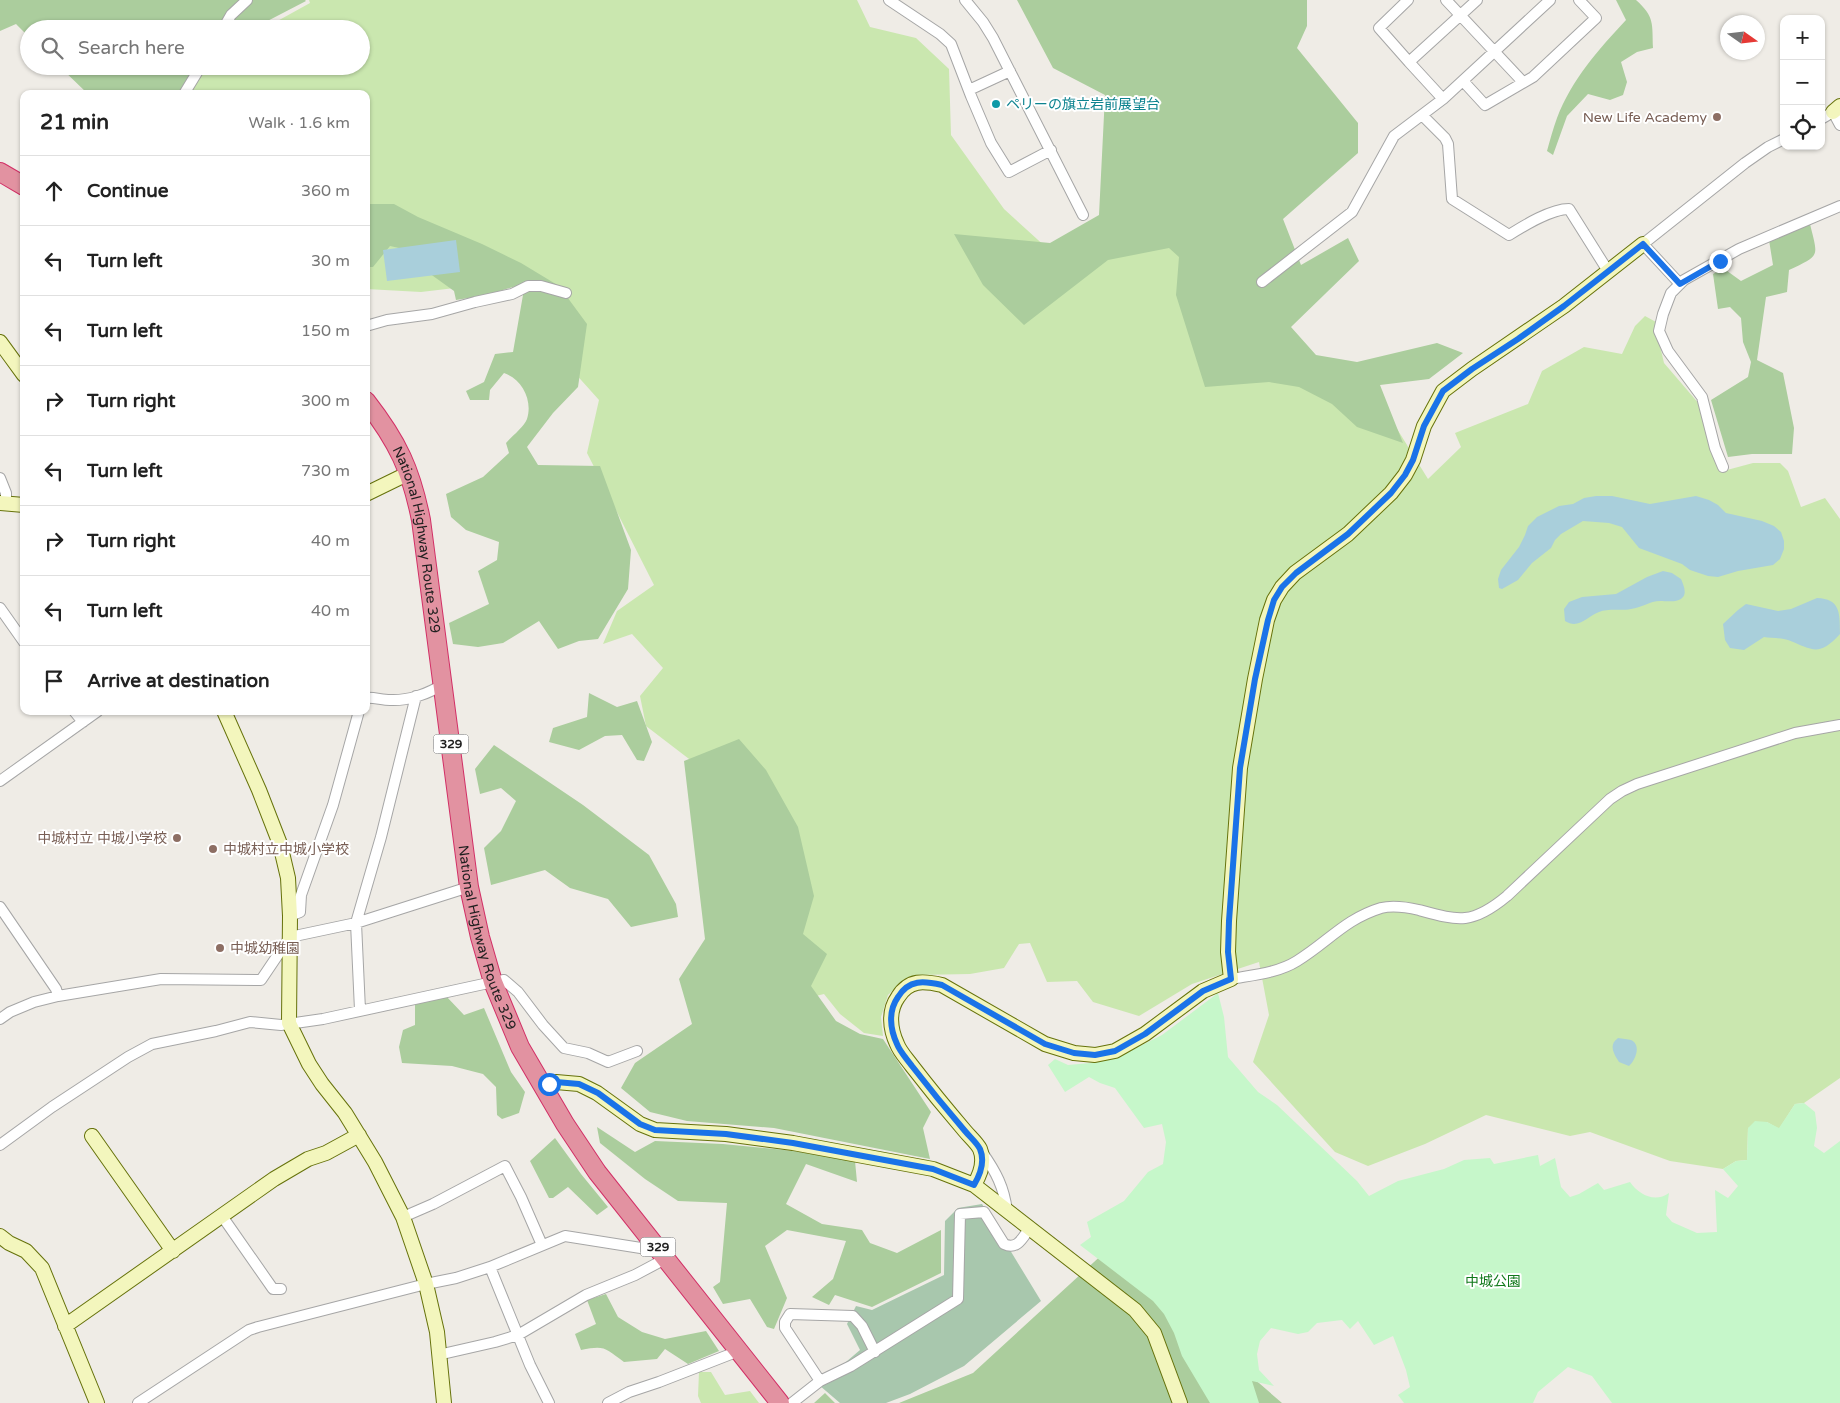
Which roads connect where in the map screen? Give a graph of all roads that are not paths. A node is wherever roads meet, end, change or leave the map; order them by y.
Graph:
1 (247, 0) edge
2 (890, 0) edge
3 (965, 0) edge
4 (1408, 0) edge
5 (1446, 0) edge
6 (1477, 0) edge
7 (1550, 0) edge
8 (1579, 0) edge
9 (1460, 16) junction
10 (228, 20) edge
11 (1494, 52) junction
12 (1409, 62) junction
13 (1010, 71) junction
14 (196, 75) edge
15 (1463, 81) junction
16 (1523, 82) junction
17 (186, 90) edge
18 (969, 90) junction
19 (1442, 99) junction
20 (1831, 112) edge
21 (1422, 115) junction
22 (1840, 125) edge
23 (1780, 141) edge
24 (1051, 150) junction
25 (0, 172) edge
26 (20, 184) edge
27 (1840, 206) edge
28 (1083, 215) dead end
29 (1643, 244) junction
30 (1608, 271) junction
31 (1262, 282) dead end
32 (1680, 284) junction
33 (566, 293) dead end
34 (370, 325) edge
35 (0, 342) edge
36 (20, 370) edge
37 (370, 407) edge
38 (1723, 467) dead end
39 (409, 473) junction
40 (0, 478) edge
41 (370, 492) edge
42 (3, 503) edge
43 (20, 504) edge
44 (0, 608) edge
45 (20, 636) edge
46 (442, 684) junction
47 (416, 696) junction
48 (370, 698) edge
49 (77, 715) edge
50 (93, 715) edge
51 (226, 715) edge
52 (357, 715) edge
53 (83, 722) junction
54 (1840, 725) edge
55 (0, 780) edge
56 (469, 887) junction
57 (0, 907) edge
58 (290, 916) junction
59 (356, 923) junction
60 (290, 937) junction
61 (1231, 979) junction
62 (493, 982) junction
63 (58, 996) junction
64 (360, 1010) junction
65 (0, 1019) edge
66 (289, 1023) junction
67 (637, 1051) dead end
68 (542, 1087) junction
69 (359, 1135) junction
70 (92, 1136) dead end
71 (0, 1145) edge
72 (980, 1149) junction
73 (974, 1185) junction
74 (1007, 1211) junction
75 (222, 1216) junction
76 (403, 1217) junction
77 (1030, 1229) junction
78 (0, 1236) edge
79 (542, 1245) junction
80 (173, 1251) junction
81 (662, 1252) junction
82 (490, 1267) junction
83 (426, 1284) junction
84 (281, 1289) dead end
85 (65, 1326) junction
86 (518, 1335) junction
87 (738, 1349) junction
88 (875, 1352) junction
89 (438, 1355) junction
90 (820, 1381) junction
91 (97, 1403) edge
92 (138, 1403) edge
93 (444, 1403) edge
94 (549, 1403) edge
95 (608, 1403) edge
96 (780, 1403) edge
97 (792, 1403) edge
98 (1180, 1403) edge

1 - 10 street
2 - 18 street
3 - 13 street
4 - 12 street
5 - 9 street
6 - 9 street
7 - 11 street
8 - 16 street
9 - 11 street
9 - 12 street
11 - 15 street
11 - 16 street
12 - 19 street
13 - 18 street
13 - 24 street
14 - 17 street
15 - 16 street
15 - 19 street
18 - 24 street
19 - 21 street
20 - 22 street
21 - 30 street
21 - 31 street
23 - 29 street
24 - 28 street
25 - 26 highway
27 - 32 street
29 - 30 street
29 - 32 street
30 - 61 street
32 - 38 street
33 - 34 street
35 - 36 street
37 - 39 highway, National Highway Route 329 / 329
39 - 41 street
39 - 46 highway, National Highway Route 329 / 329
40 - 42 street
42 - 43 street
44 - 45 street
46 - 47 street
46 - 56 highway, National Highway Route 329 / 329
47 - 48 street
47 - 59 street
49 - 53 street
50 - 53 street
51 - 58 street
52 - 58 street
53 - 55 street
54 - 61 street
56 - 59 street
56 - 62 highway, National Highway Route 329 / 329
57 - 63 street
58 - 60 street
59 - 60 street
59 - 64 street
60 - 63 street
60 - 66 street
61 - 72 street
62 - 64 street
62 - 67 street
62 - 68 highway, National Highway Route 329 / 329
63 - 65 street
64 - 66 street
66 - 69 street
66 - 71 street
68 - 73 street
68 - 81 highway, National Highway Route 329 / 329
69 - 75 street
69 - 76 street
70 - 80 street
72 - 73 street
72 - 74 street
73 - 74 street
74 - 77 street
75 - 80 street
75 - 84 street
76 - 79 street
76 - 83 street
77 - 88 street
77 - 98 street
78 - 85 street
79 - 81 street
79 - 82 street
80 - 85 street
81 - 86 street
81 - 87 highway, National Highway Route 329 / 329
82 - 83 street
82 - 86 street
83 - 89 street
83 - 92 street
85 - 91 street
86 - 89 street
86 - 94 street
87 - 95 street
87 - 96 highway, National Highway Route 329 / 329
88 - 90 street
88 - 90 street
89 - 93 street
90 - 97 street

